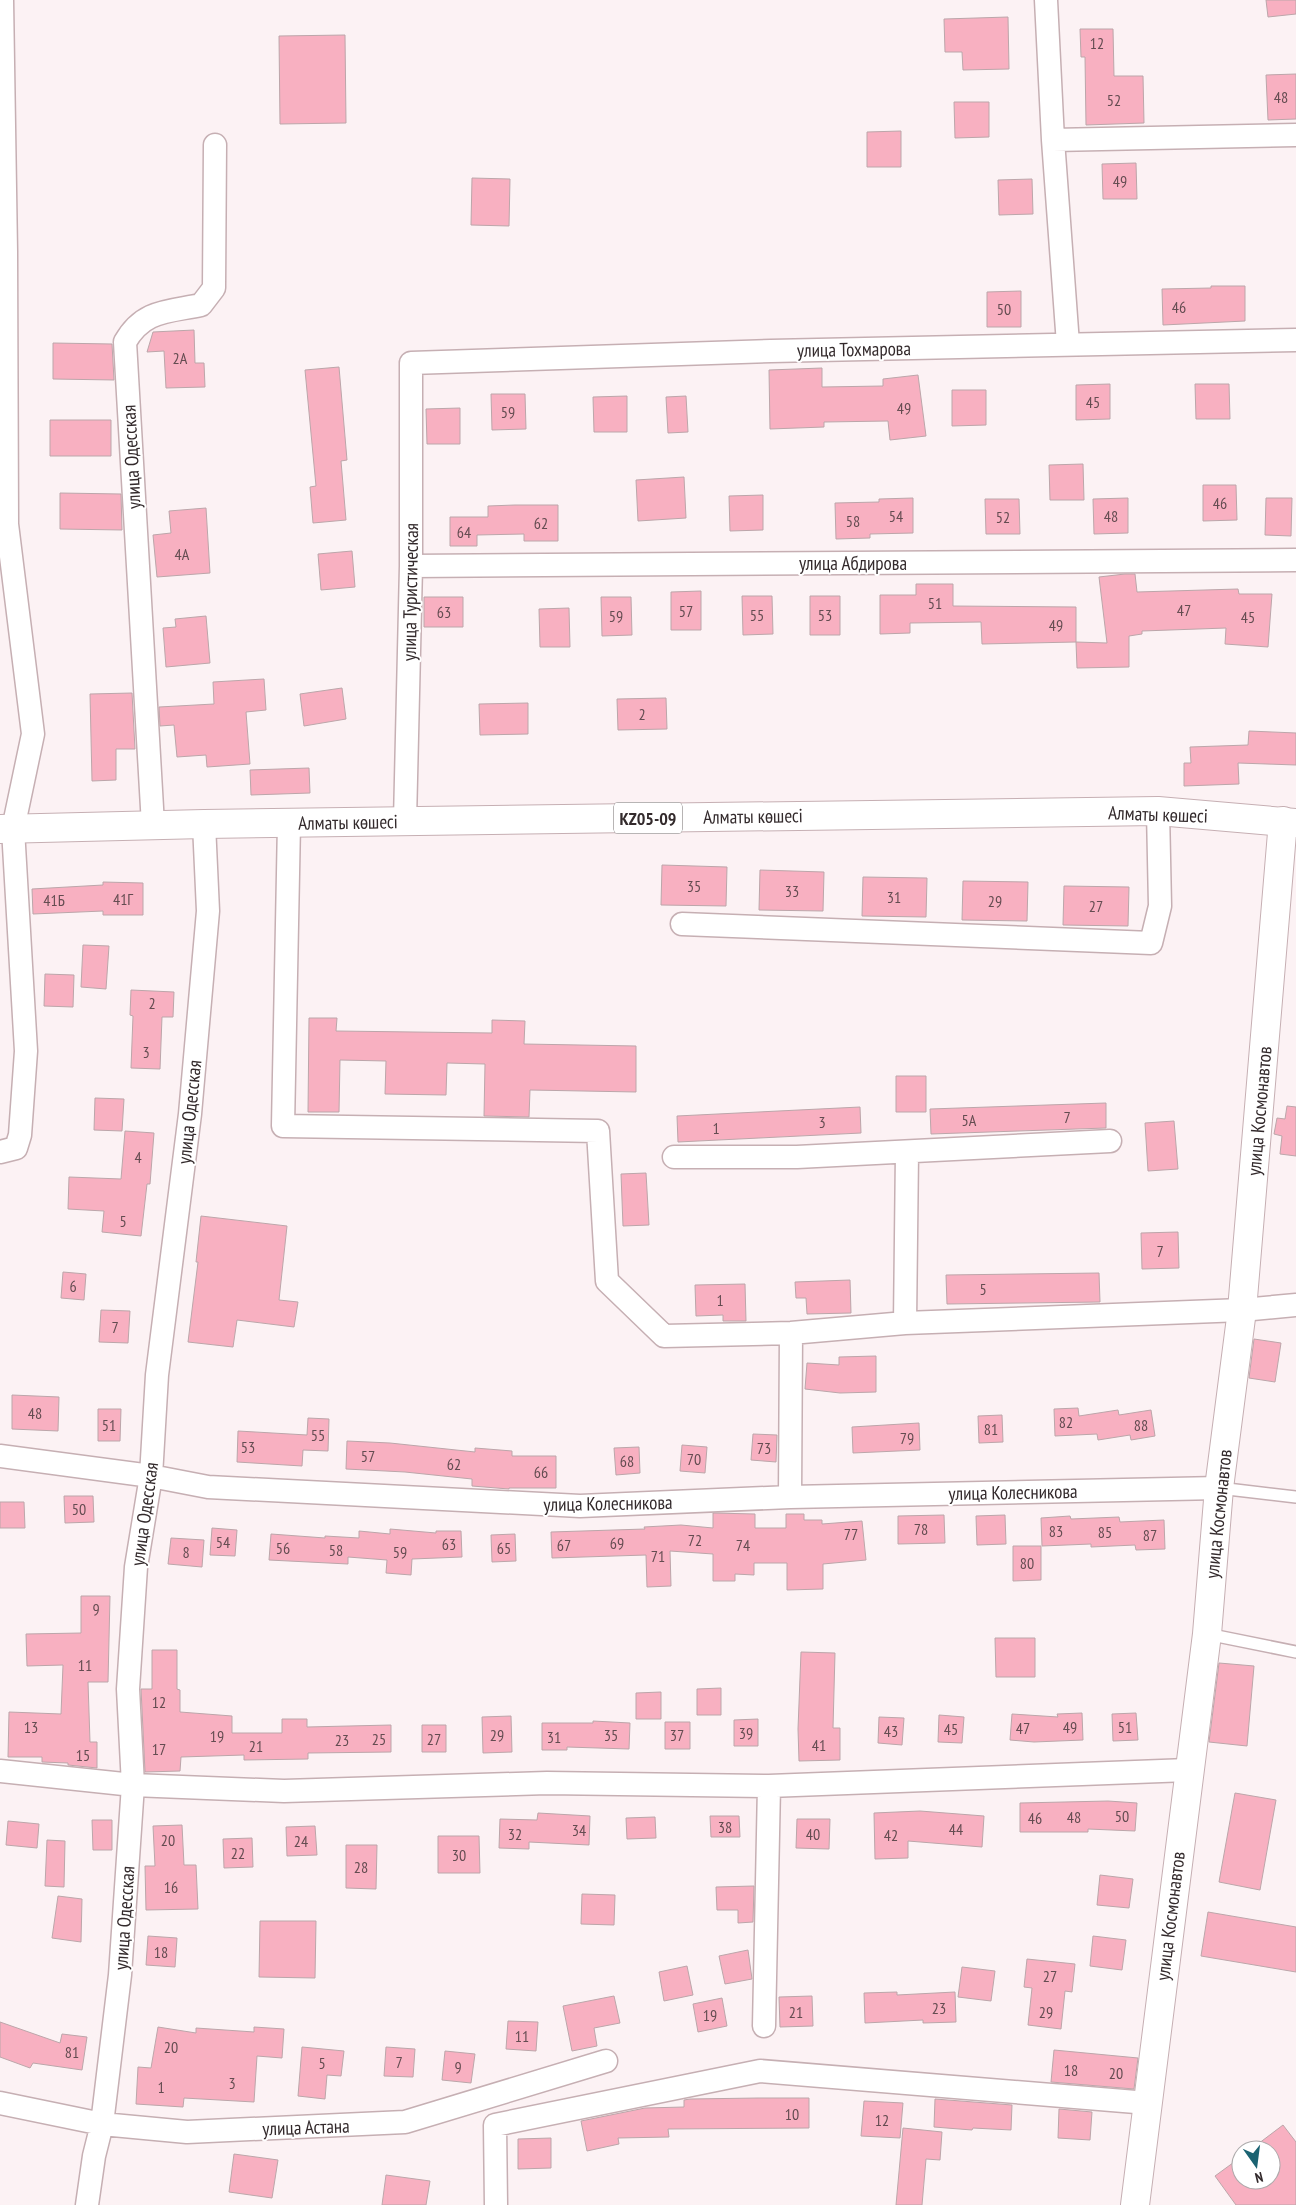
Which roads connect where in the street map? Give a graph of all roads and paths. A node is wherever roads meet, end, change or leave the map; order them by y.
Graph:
1 (2, 0) edge
2 (1046, 0) edge
3 (1296, 135) edge
4 (1053, 140) junction
5 (214, 145) dead end
6 (1296, 340) edge
7 (1068, 344) junction
8 (411, 363) joint
9 (1296, 560) edge
10 (411, 566) junction
11 (1158, 811) junction
12 (405, 821) junction
13 (289, 822) junction
14 (1290, 822) edge
15 (204, 824) junction
16 (153, 825) junction
17 (7, 829) edge
18 (682, 924) dead end
19 (1110, 1141) dead end
20 (0, 1152) edge
21 (907, 1152) junction
22 (674, 1157) dead end
23 (1296, 1306) edge
24 (1242, 1310) junction
25 (905, 1323) junction
26 (791, 1333) junction
27 (0, 1456) edge
28 (151, 1476) junction
29 (1219, 1488) junction
30 (790, 1497) junction
31 (1296, 1497) edge
32 (1207, 1634) junction
33 (1296, 1652) edge
34 (1188, 1770) junction
35 (0, 1771) edge
36 (133, 1786) junction
37 (769, 1786) junction
38 (764, 2026) dead end
39 (606, 2061) dead end
40 (0, 2103) edge
41 (1148, 2103) junction
42 (102, 2124) junction
43 (87, 2205) edge
44 (496, 2205) edge
45 (1135, 2205) edge

1 - 17 street
2 - 4 street
3 - 4 street
4 - 7 street
5 - 16 street, улица Одесская
6 - 7 street, улица Тохмарова
7 - 8 street, улица Тохмарова
8 - 10 street, улица Туристическая
9 - 10 street, улица Абдирова
10 - 12 street, улица Туристическая
11 - 12 main road, Алматы көшесі / KZ05-09
11 - 14 main road, Алматы көшесі / KZ05-09
11 - 18 street
12 - 13 main road, Алматы көшесі / KZ05-09
13 - 15 main road, Алматы көшесі / KZ05-09
13 - 26 street
14 - 24 main road, улица Космонавтов
15 - 16 main road, Алматы көшесі / KZ05-09
15 - 28 street, улица Одесская
16 - 17 main road, Алматы көшесі / KZ05-09
17 - 20 street
19 - 21 street
21 - 22 street
21 - 25 street
23 - 24 street
24 - 25 street
24 - 29 main road, улица Космонавтов
25 - 26 street
26 - 30 street
27 - 28 street, улица Колесникова
28 - 30 street, улица Колесникова
28 - 36 street, улица Одесская
29 - 30 street, улица Колесникова
29 - 31 lane
29 - 32 main road, улица Космонавтов
32 - 33 lane
32 - 34 main road, улица Космонавтов
34 - 37 street
34 - 41 main road, улица Космонавтов
35 - 36 street
36 - 37 street
36 - 42 street, улица Одесская
37 - 38 street
39 - 42 street, улица Астана
40 - 42 street, улица Астана
41 - 44 street
41 - 45 main road, улица Космонавтов
42 - 43 street, улица Одесская

